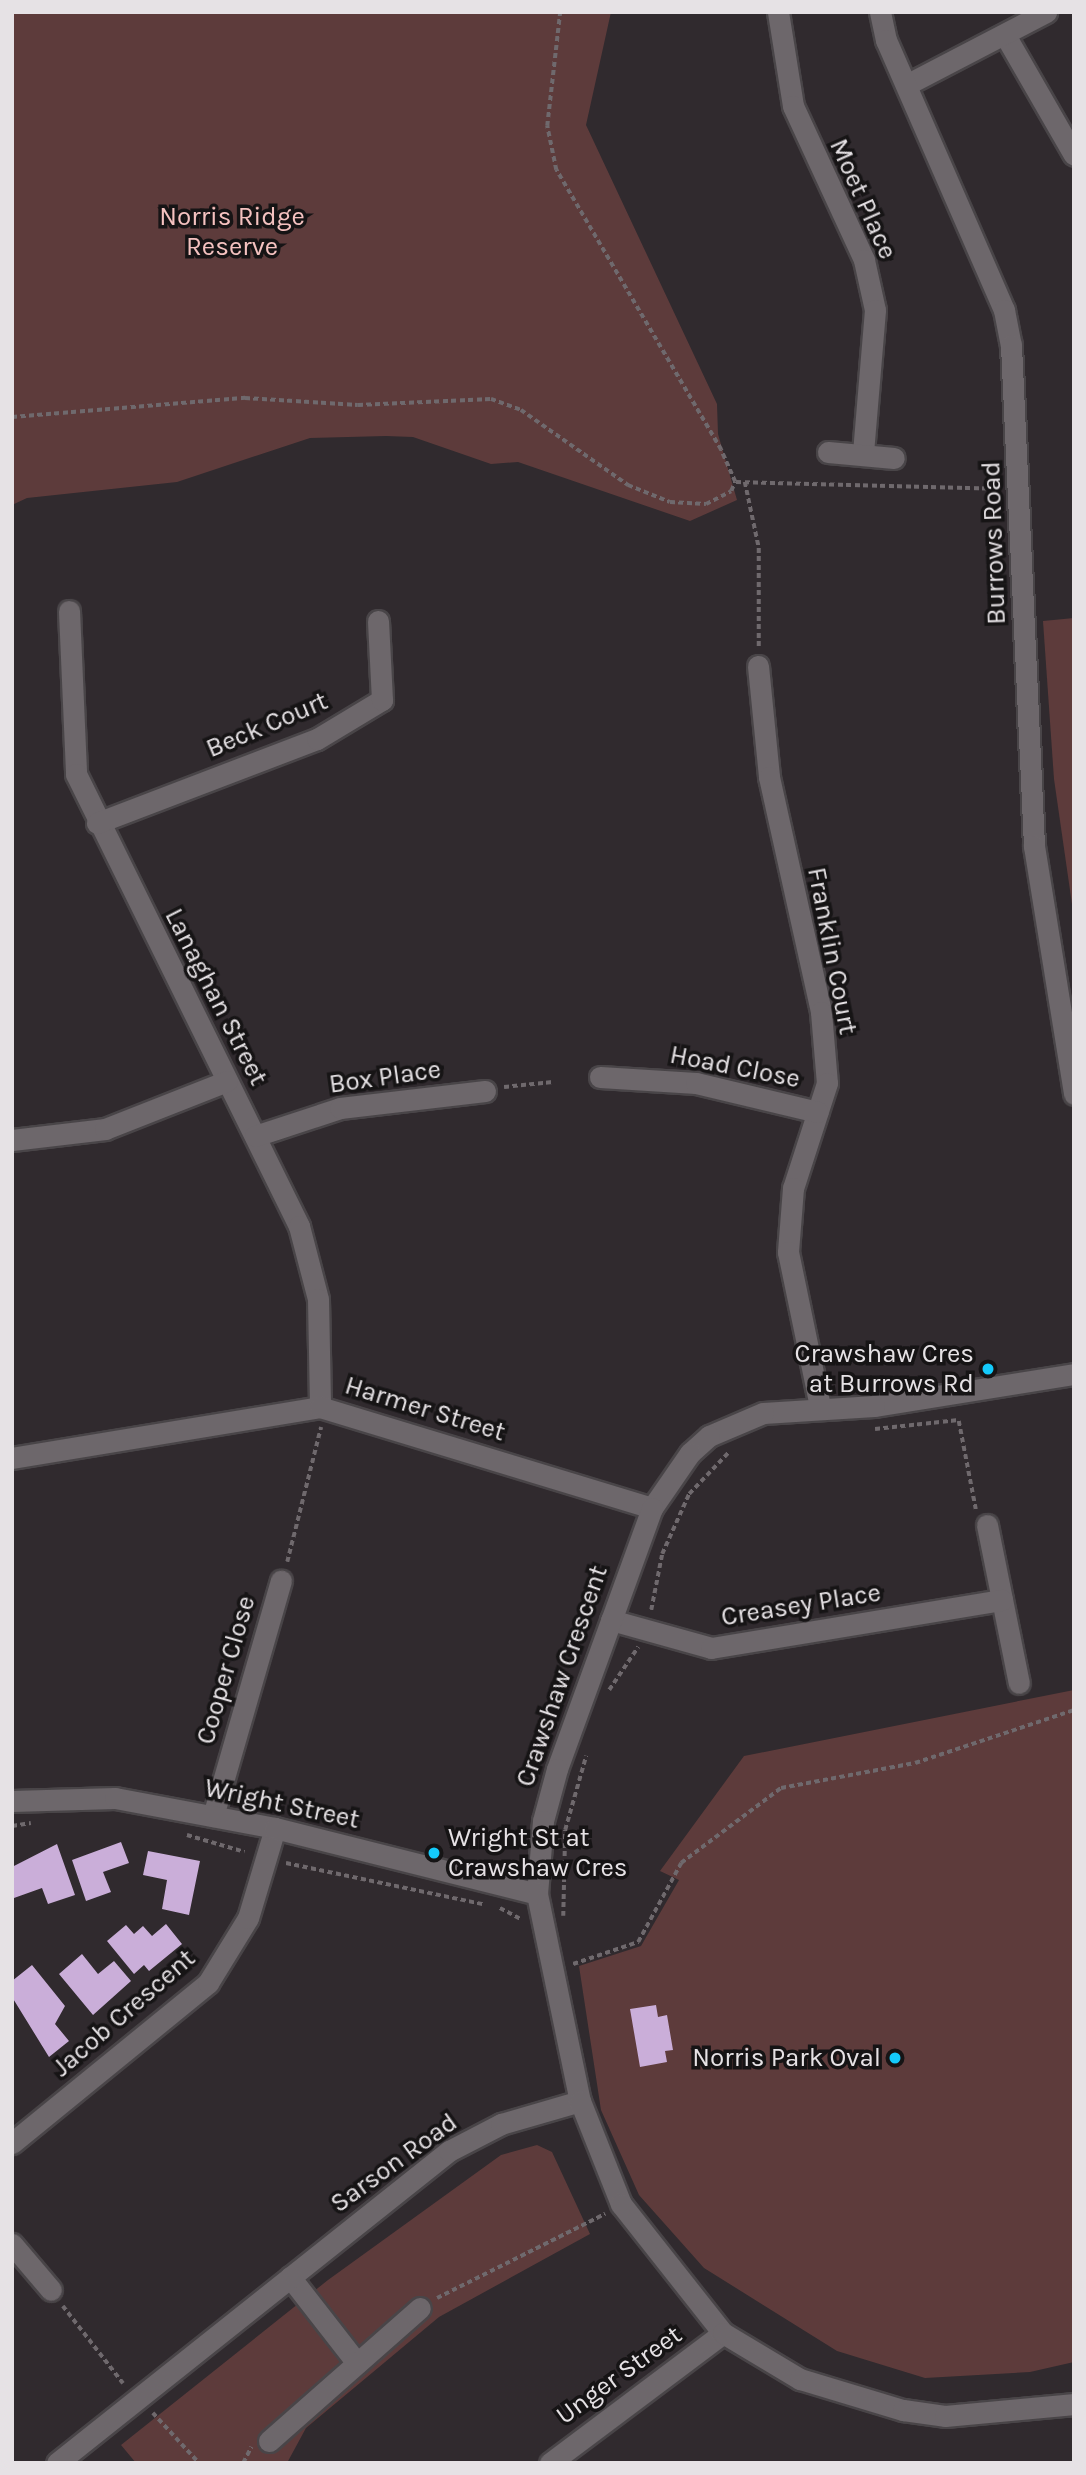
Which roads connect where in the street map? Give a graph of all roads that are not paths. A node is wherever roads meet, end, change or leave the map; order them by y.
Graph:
1 (778, 12) edge
2 (880, 12) edge
3 (1046, 12) edge
4 (1005, 34) junction
5 (906, 85) junction
6 (1074, 155) edge
7 (828, 452) dead end
8 (863, 453) junction
9 (894, 457) dead end
10 (69, 611) dead end
11 (378, 621) dead end
12 (758, 666) road end
13 (97, 824) junction
14 (600, 1077) dead end
15 (228, 1081) junction
16 (490, 1089) road end
17 (1074, 1094) edge
18 (818, 1112) junction
19 (255, 1136) junction
20 (12, 1140) edge
21 (1074, 1374) edge
22 (820, 1407) junction
23 (321, 1415) junction
24 (12, 1458) edge
25 (652, 1508) junction
26 (983, 1524) road end
27 (284, 1572) road end
28 (1002, 1600) junction
29 (611, 1620) junction
30 (1019, 1683) dead end
31 (12, 1801) edge
32 (213, 1816) junction
33 (275, 1828) junction
34 (537, 1894) junction
35 (580, 2101) junction
36 (12, 2143) edge
37 (12, 2244) edge
38 (290, 2277) junction
39 (51, 2290) road end
40 (420, 2308) road end
41 (723, 2333) junction
42 (357, 2362) junction
43 (1074, 2404) edge
44 (269, 2441) dead end
45 (57, 2463) edge
46 (550, 2463) edge

1 - 8 street, Moet Place
2 - 5 street, Burrows Road
3 - 4 street
4 - 5 street
4 - 6 street
5 - 17 street, Burrows Road
7 - 8 street
8 - 9 street
10 - 13 street, Lanaghan Street
11 - 13 street, Beck Court
12 - 18 street, Franklin Court
13 - 15 street, Lanaghan Street
14 - 18 street, Hoad Close
15 - 19 street, Lanaghan Street
15 - 20 street
16 - 19 street, Box Place
18 - 22 street, Franklin Court
19 - 23 street, Lanaghan Street
21 - 22 street, Crawshaw Crescent
22 - 25 street, Crawshaw Crescent
23 - 24 street, Harmer Street
23 - 25 street, Harmer Street
25 - 29 street, Crawshaw Crescent
26 - 28 street
27 - 32 street, Cooper Close
28 - 29 street, Creasey Place
28 - 30 street
29 - 34 street, Crawshaw Crescent
31 - 32 street, Wright Street
32 - 33 street, Wright Street
33 - 34 street, Wright Street
33 - 36 street, Jacob Crescent
34 - 35 street, Crawshaw Crescent
35 - 38 street, Sarson Road
35 - 41 street, Crawshaw Crescent
37 - 39 street
38 - 42 street
38 - 45 street, Sarson Road
40 - 42 street
41 - 43 street, Crawshaw Crescent
41 - 46 street, Unger Street
42 - 44 street

